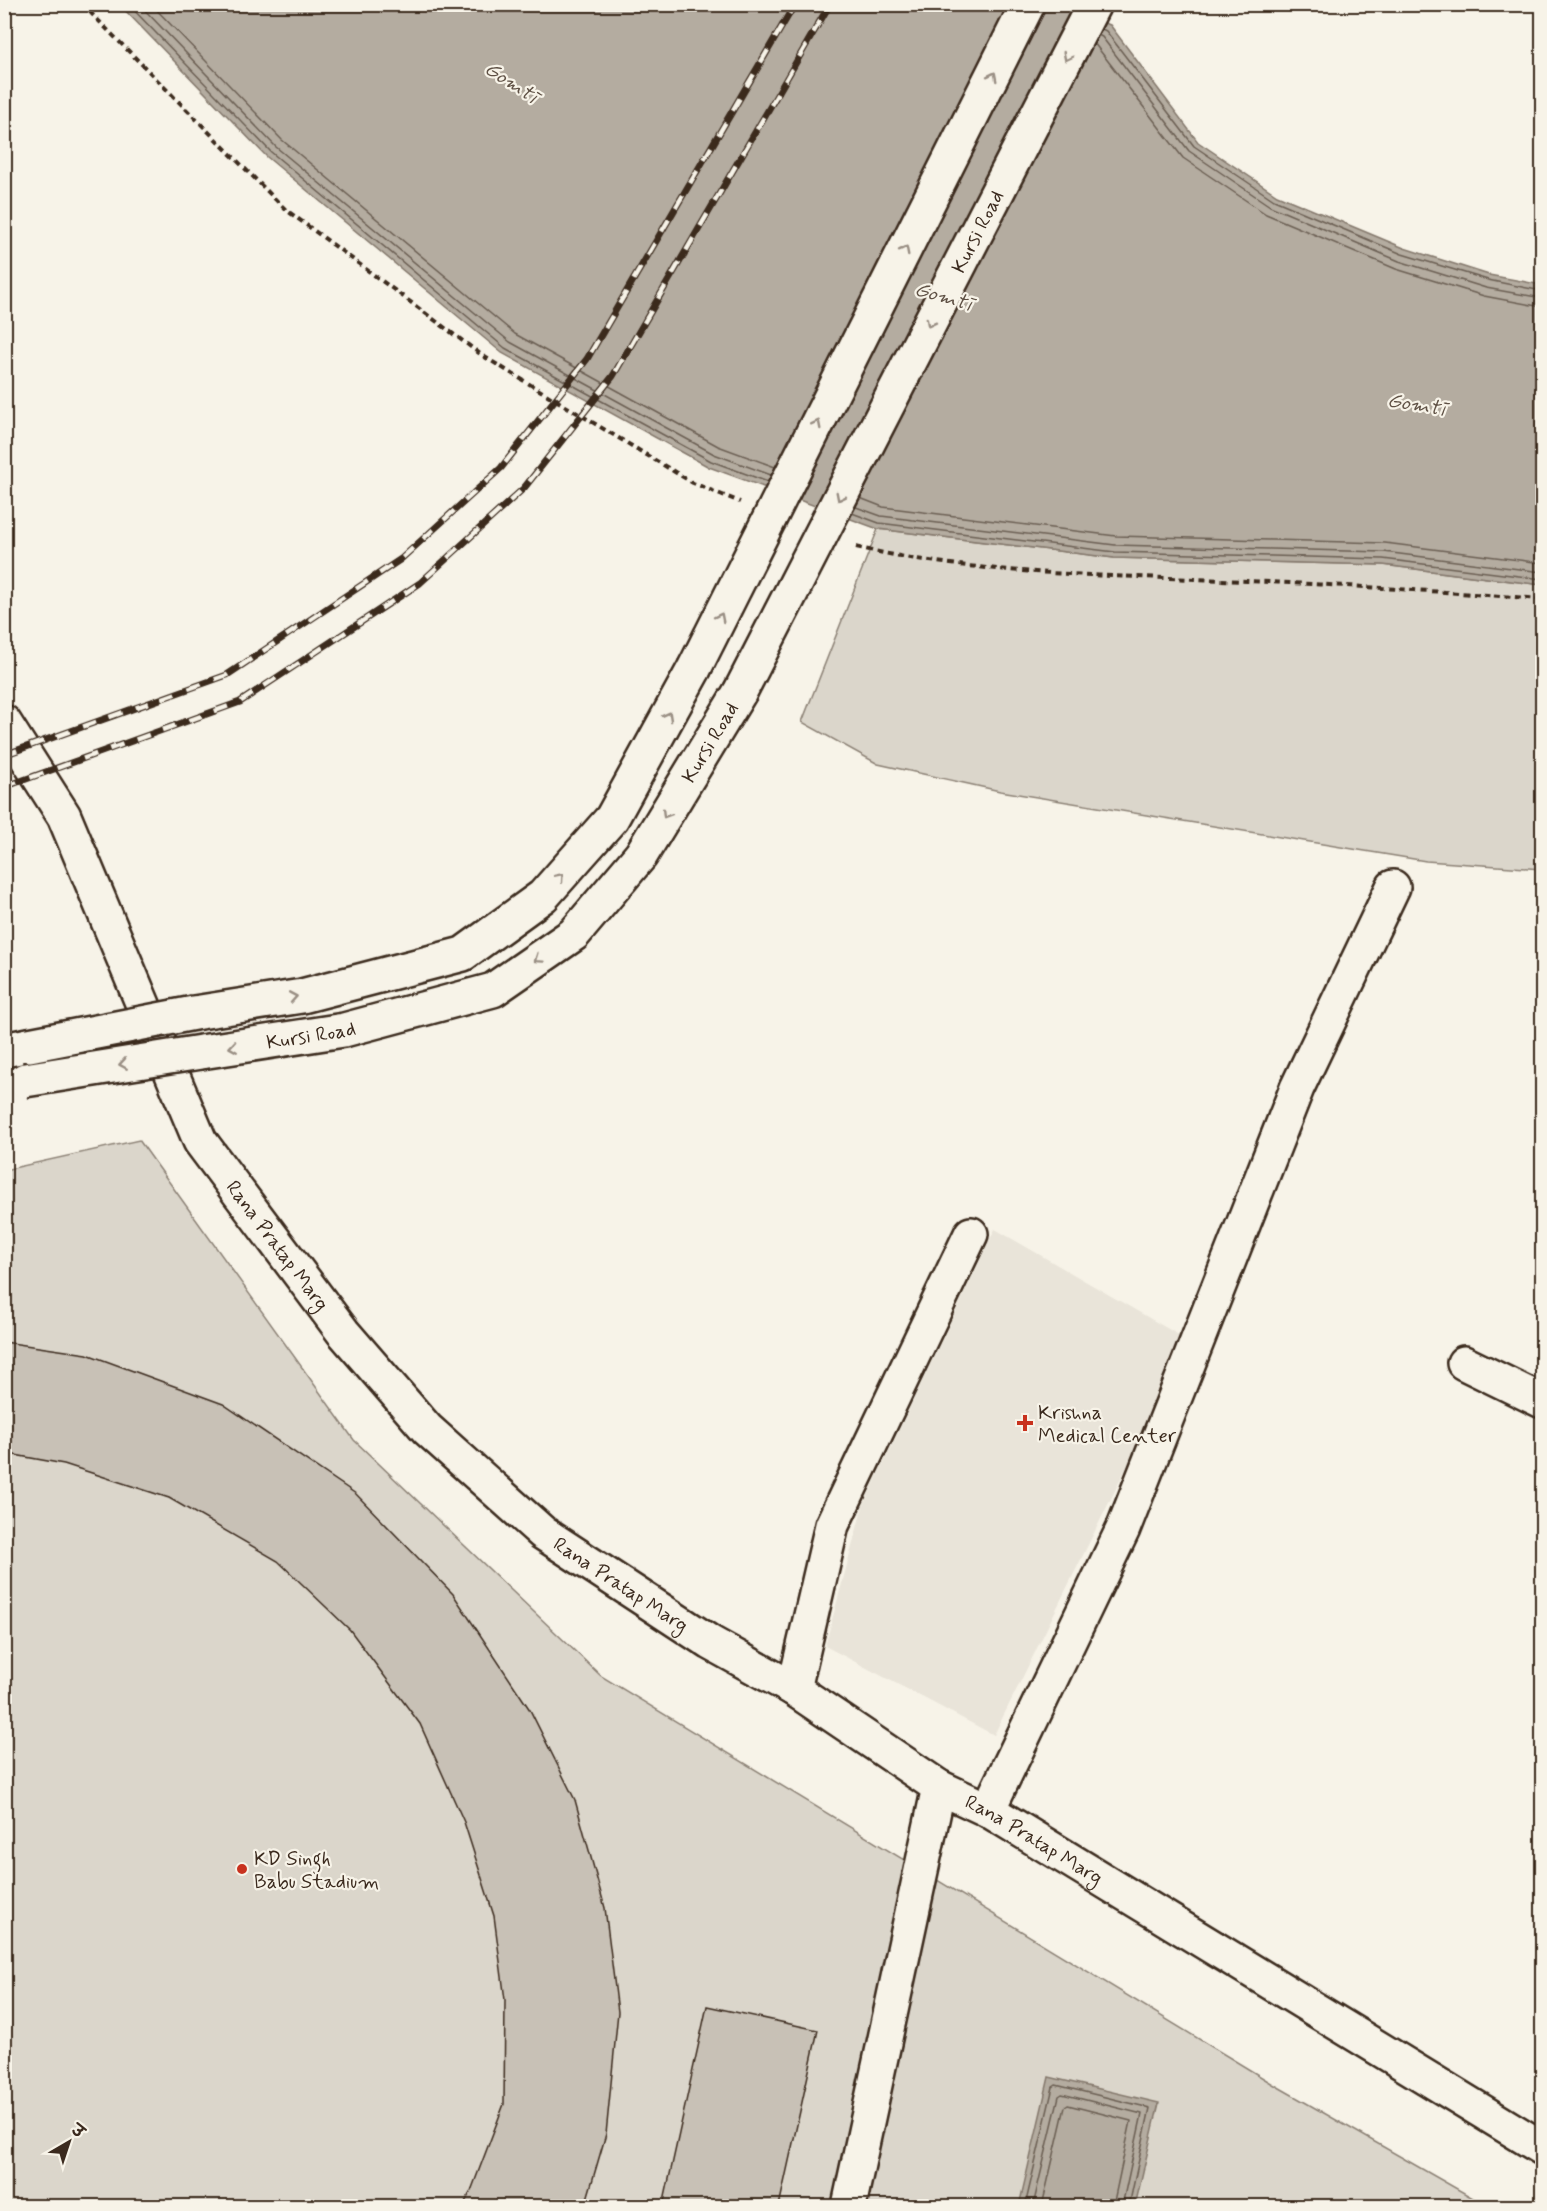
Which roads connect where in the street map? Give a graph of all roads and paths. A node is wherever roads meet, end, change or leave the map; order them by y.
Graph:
1 (82, 4) edge
2 (1028, 4) edge
3 (1094, 4) edge
4 (748, 505) dead end
5 (847, 544) dead end
6 (1542, 599) edge
7 (4, 722) edge
8 (1393, 887) dead end
9 (17, 1048) edge
10 (15, 1082) edge
11 (971, 1234) dead end
12 (1464, 1363) dead end
13 (1542, 1401) edge
14 (794, 1689) junction
15 (939, 1787) junction
16 (988, 1810) junction
17 (1542, 2148) edge
18 (849, 2206) edge

1 - 4 path
9 -> 2 main road, Kursi Road, bridge
3 -> 10 main road, Kursi Road, bridge
5 - 6 path
7 - 14 main road, Rana Pratap Marg
8 - 16 main road
11 - 14 main road
12 - 13 main road
14 - 15 main road, Rana Pratap Marg
15 - 16 main road, Rana Pratap Marg
15 - 18 main road
16 - 17 main road, Rana Pratap Marg

